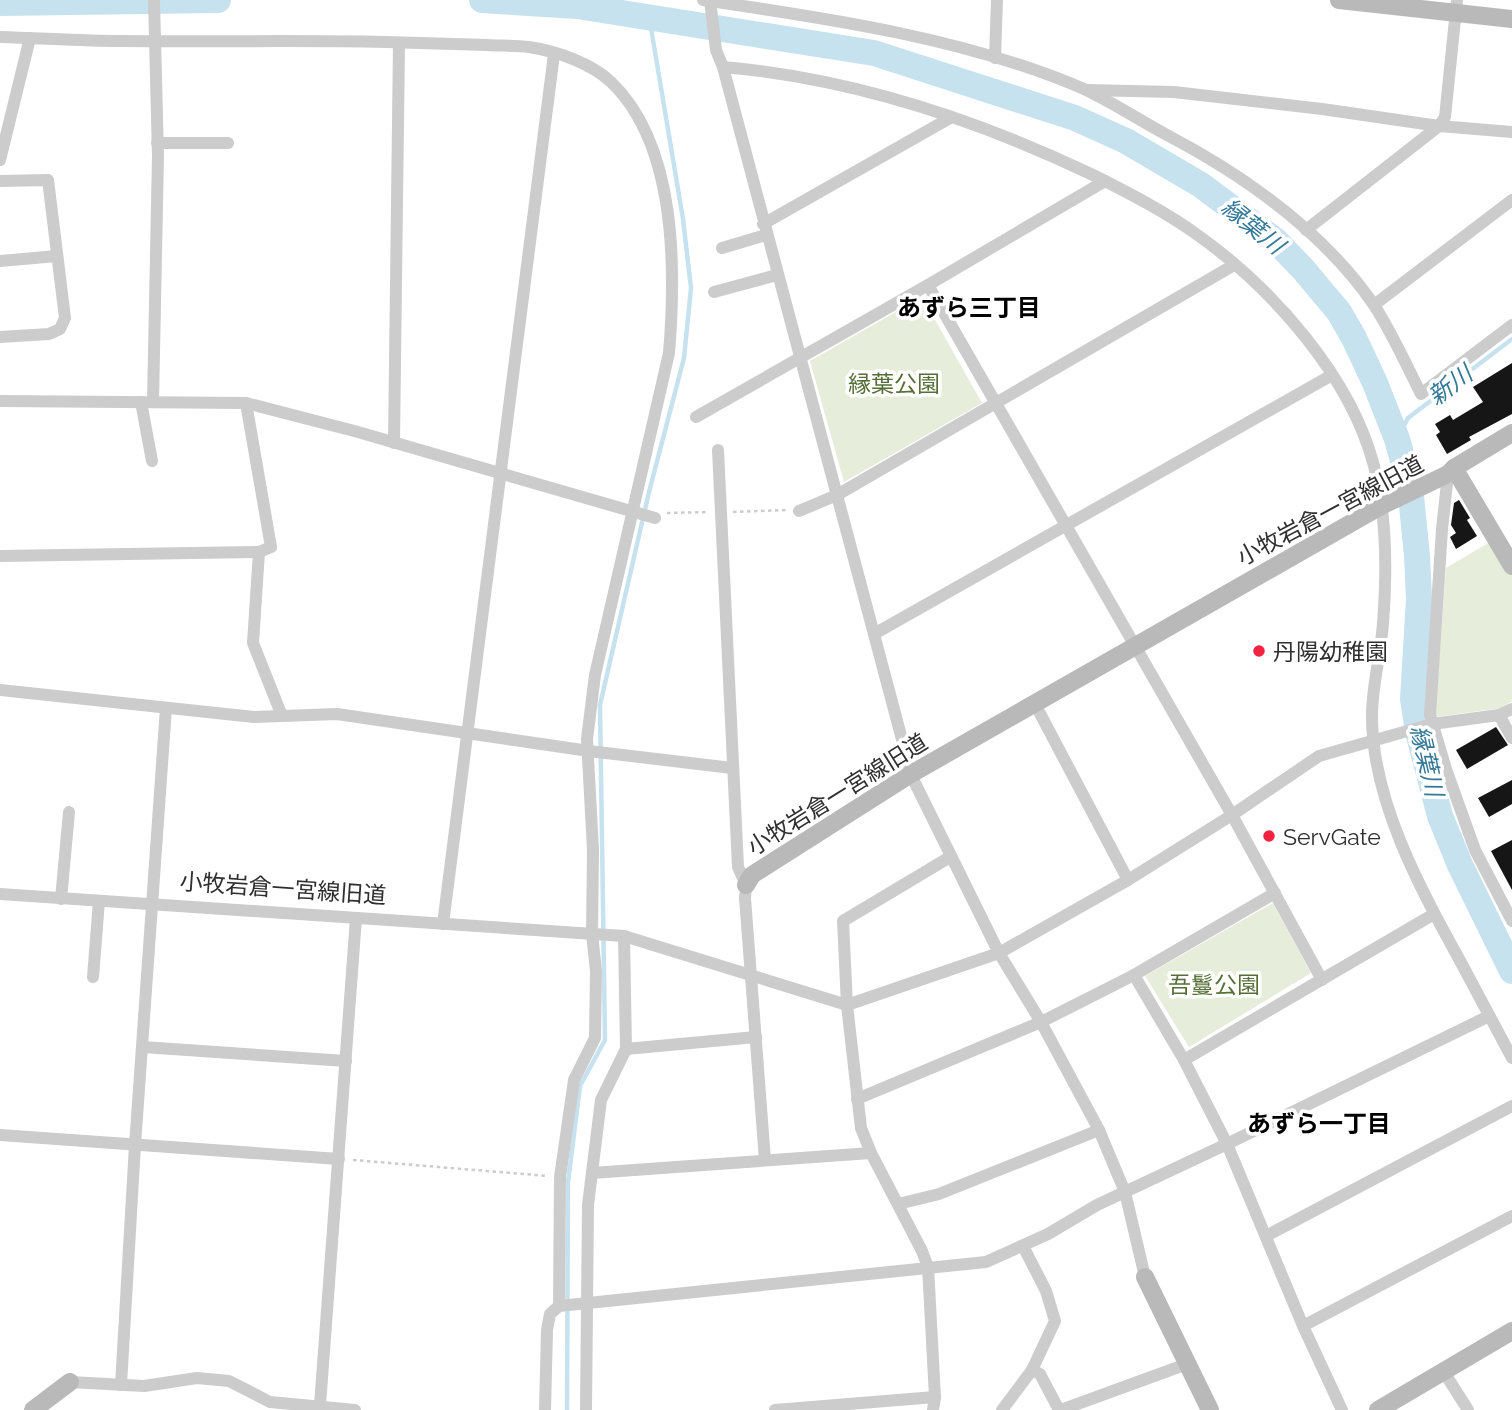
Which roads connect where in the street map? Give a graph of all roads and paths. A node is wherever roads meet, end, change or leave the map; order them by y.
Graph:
1 (154, 0) edge
2 (997, 0) edge
3 (1339, 0) edge
4 (708, 2) edge
5 (1456, 7) edge
6 (1512, 19) edge
7 (0, 37) edge
8 (30, 38) junction
9 (153, 38) junction
10 (399, 43) junction
11 (554, 54) junction
12 (996, 58) junction
13 (723, 67) junction
14 (1084, 90) junction
15 (950, 118) junction
16 (1439, 126) junction
17 (1512, 132) edge
18 (157, 143) junction
19 (228, 143) dead end
20 (0, 160) edge
21 (0, 181) edge
22 (1105, 181) junction
23 (1512, 200) edge
24 (764, 230) junction
25 (1306, 230) junction
26 (722, 248) dead end
27 (57, 256) junction
28 (0, 261) edge
29 (1234, 265) junction
30 (777, 275) junction
31 (928, 285) junction
32 (714, 292) dead end
33 (1374, 305) junction
34 (1512, 325) edge
35 (0, 337) edge
36 (801, 358) junction
37 (1332, 375) junction
38 (0, 401) edge
39 (147, 402) junction
40 (246, 403) junction
41 (995, 404) junction
42 (696, 416) dead end
43 (1512, 433) edge
44 (394, 443) junction
45 (718, 450) dead end
46 (152, 461) dead end
47 (501, 473) junction
48 (1447, 474) junction
49 (837, 495) junction
50 (1387, 503) junction
51 (799, 511) dead end
52 (635, 513) junction
53 (654, 518) dead end
54 (1068, 526) junction
55 (259, 552) junction
56 (0, 556) edge
57 (1512, 566) edge
58 (874, 634) junction
59 (1135, 646) junction
60 (0, 690) edge
61 (1035, 704) junction
62 (166, 708) junction
63 (1512, 709) edge
64 (1499, 715) junction
65 (282, 716) junction
66 (1429, 725) junction
67 (466, 734) junction
68 (1512, 738) edge
69 (1374, 741) junction
70 (591, 752) junction
71 (732, 768) junction
72 (911, 774) junction
73 (69, 812) dead end
74 (1232, 815) junction
75 (950, 857) junction
76 (1128, 880) junction
77 (746, 885) junction
78 (1275, 893) junction
79 (0, 894) edge
80 (61, 899) junction
81 (99, 901) junction
82 (153, 904) junction
83 (1434, 914) junction
84 (356, 918) junction
85 (1512, 921) edge
86 (443, 924) junction
87 (594, 934) junction
88 (619, 935) junction
89 (999, 953) junction
90 (751, 974) junction
91 (1133, 975) junction
92 (93, 978) dead end
93 (1322, 980) junction
94 (846, 1005) junction
95 (1489, 1016) junction
96 (1041, 1022) junction
97 (756, 1037) junction
98 (143, 1047) junction
99 (626, 1049) junction
100 (1512, 1058) edge
101 (1184, 1060) junction
102 (346, 1061) junction
103 (858, 1099) junction
104 (1512, 1106) edge
105 (1099, 1130) junction
106 (0, 1135) edge
107 (1227, 1144) junction
108 (135, 1145) junction
109 (871, 1153) junction
110 (339, 1159) junction
111 (765, 1160) junction
112 (592, 1173) junction
113 (560, 1177) junction
114 (1125, 1192) junction
115 (898, 1204) junction
116 (1512, 1216) edge
117 (1266, 1236) junction
118 (1023, 1246) junction
119 (928, 1267) junction
120 (1145, 1277) joint
121 (583, 1304) junction
122 (560, 1306) junction
123 (1303, 1326) junction
124 (1512, 1331) edge
125 (1187, 1364) junction
126 (1032, 1370) junction
127 (1444, 1372) junction
128 (70, 1381) joint
129 (121, 1385) junction
130 (934, 1404) edge
131 (320, 1405) junction
132 (265, 1406) edge
133 (33, 1410) edge
134 (355, 1410) edge
135 (545, 1410) edge
136 (586, 1410) edge
137 (775, 1410) edge
138 (1002, 1410) edge
139 (1060, 1410) edge
140 (1210, 1410) edge
141 (1342, 1410) edge
142 (1378, 1410) edge
143 (1468, 1410) edge

1 - 9 street
2 - 12 street
3 - 5 street
4 - 12 street
4 - 13 street
5 - 6 street
5 - 16 street
7 - 8 street
8 - 9 street
8 - 20 street
9 - 10 street
9 - 18 street
10 - 11 street
10 - 44 street
11 - 47 street
11 - 52 street
12 - 14 street
13 - 15 street
13 - 24 street
14 - 16 street
14 - 25 street
15 - 22 street
15 - 24 street
16 - 17 street
16 - 25 street
18 - 19 street
18 - 39 street
21 - 27 street
22 - 29 street
22 - 31 street
23 - 33 street
24 - 26 street
24 - 30 street
25 - 33 street
27 - 28 street
27 - 35 street
29 - 37 street
29 - 41 street
30 - 32 street
30 - 36 street
31 - 36 street
31 - 41 street
33 - 34 street
36 - 42 street
36 - 49 street
37 - 50 street
37 - 54 street
38 - 39 street
39 - 40 street
39 - 46 street
40 - 44 street
40 - 55 street
41 - 49 street
41 - 54 street
43 - 48 street, 小牧岩倉一宮線旧道
44 - 47 street
45 - 71 street
47 - 52 street
47 - 67 street
48 - 50 street, 小牧岩倉一宮線旧道
48 - 57 street
48 - 66 street
49 - 51 street
49 - 58 street
50 - 59 street, 小牧岩倉一宮線旧道
50 - 69 street
52 - 53 street
52 - 70 street
54 - 58 street
54 - 59 street
55 - 56 street
55 - 65 street
58 - 72 street
59 - 61 street, 小牧岩倉一宮線旧道
59 - 74 street
60 - 62 street
61 - 72 street, 小牧岩倉一宮線旧道
61 - 76 street
62 - 65 street
62 - 82 street
63 - 64 street
64 - 66 street
64 - 68 street
65 - 67 street
66 - 69 street
66 - 85 street
67 - 70 street
67 - 86 street
69 - 74 street
69 - 83 street
70 - 71 street
70 - 87 street
71 - 77 street
72 - 75 street
72 - 77 street, 小牧岩倉一宮線旧道
73 - 80 street
74 - 76 street
74 - 78 street
75 - 89 street
75 - 94 street
76 - 89 street
77 - 90 street, 小牧岩倉一宮線旧道
78 - 91 street
78 - 93 street
79 - 80 street, 小牧岩倉一宮線旧道
80 - 81 street, 小牧岩倉一宮線旧道
81 - 82 street, 小牧岩倉一宮線旧道
81 - 92 street
82 - 84 street, 小牧岩倉一宮線旧道
82 - 98 street
83 - 93 street
83 - 95 street
84 - 86 street, 小牧岩倉一宮線旧道
84 - 102 street
86 - 87 street, 小牧岩倉一宮線旧道
87 - 88 street, 小牧岩倉一宮線旧道
87 - 113 street
88 - 90 street, 小牧岩倉一宮線旧道
88 - 99 street
89 - 94 street
89 - 96 street
90 - 94 street
90 - 97 street
91 - 96 street
91 - 101 street
93 - 101 street
94 - 103 street
95 - 100 street
95 - 107 street
96 - 103 street
96 - 105 street
97 - 99 street
97 - 111 street
98 - 102 street
98 - 108 street
99 - 112 street
101 - 107 street
102 - 110 street
103 - 109 street
104 - 117 street
105 - 114 street
105 - 115 street
106 - 108 street
107 - 114 street
107 - 117 street
108 - 110 street
108 - 129 street
109 - 111 street
109 - 115 street
110 - 113 path
110 - 131 street
111 - 112 street
112 - 121 street
113 - 122 street
114 - 118 street
114 - 120 street
115 - 119 street
116 - 123 street
117 - 123 street
118 - 119 street
118 - 126 street
119 - 121 street
119 - 130 street
120 - 125 street
121 - 122 street
121 - 136 street
122 - 135 street
123 - 141 street
124 - 127 street
125 - 139 street
125 - 140 street
126 - 138 street
126 - 139 street
127 - 142 street
127 - 143 street
128 - 129 street
128 - 133 street
129 - 132 street
130 - 137 street
131 - 132 street
131 - 134 street

